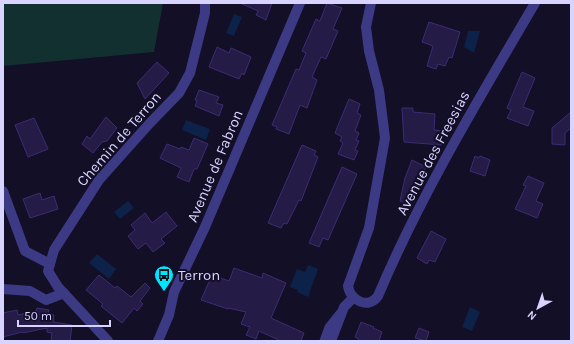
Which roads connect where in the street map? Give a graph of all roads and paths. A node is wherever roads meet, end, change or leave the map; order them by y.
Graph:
1 (205, 3) edge
2 (300, 3) edge
3 (371, 3) edge
4 (535, 3) edge
5 (3, 191) edge
6 (50, 264) junction
7 (3, 288) edge
8 (64, 293) junction
9 (353, 298) junction
10 (344, 307) junction
11 (108, 341) edge
12 (158, 341) edge
13 (323, 341) edge
14 (331, 341) edge

1 - 6 street, Chemin de Terron
2 - 12 street, Avenue de Fabron
3 - 9 street, Avenue des Freesias
4 - 9 street, Avenue des Freesias
5 - 6 street
6 - 8 street
7 - 8 street
8 - 11 street
9 - 10 street
10 - 13 lane
10 - 14 street

